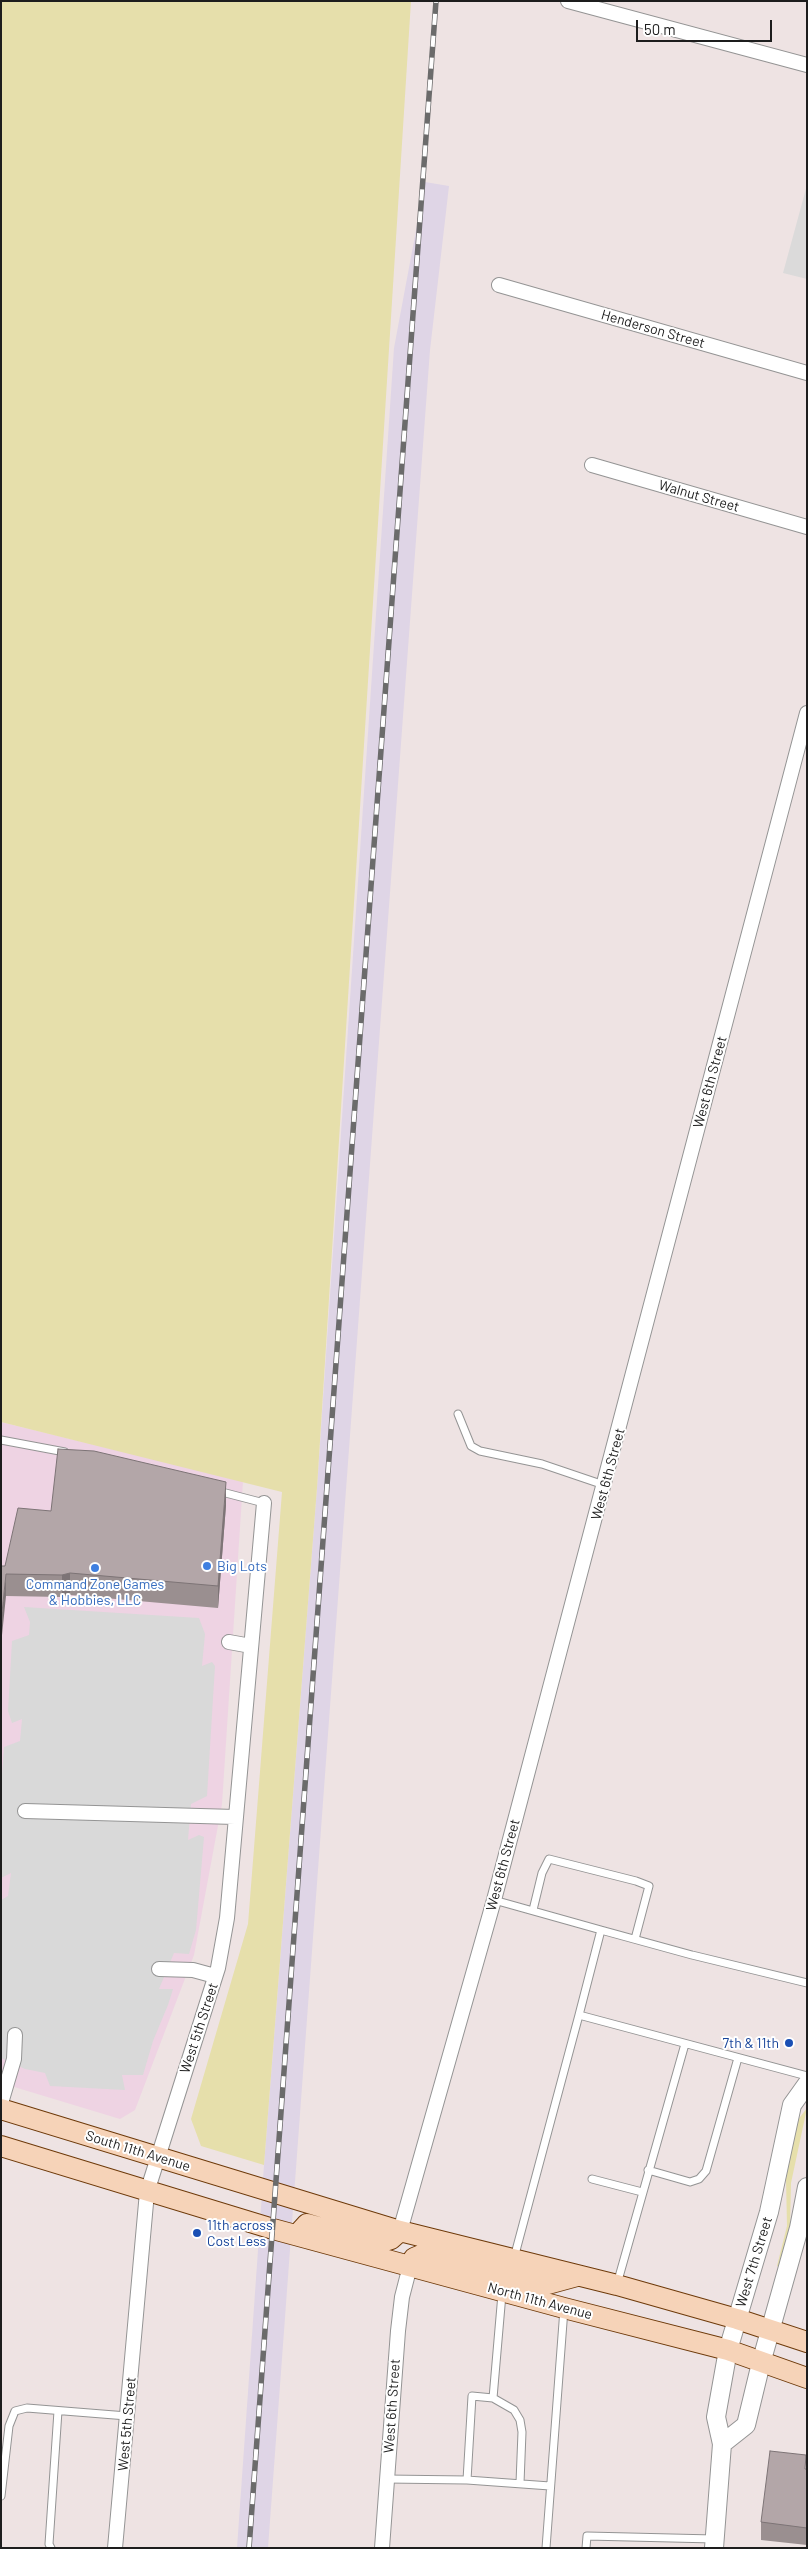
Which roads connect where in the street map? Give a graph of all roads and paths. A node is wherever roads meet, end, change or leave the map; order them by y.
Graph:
1 (568, 1) edge
2 (807, 65) edge
3 (500, 285) dead end
4 (807, 373) edge
5 (592, 465) dead end
6 (807, 527) edge
7 (807, 713) edge
8 (458, 1414) dead end
9 (1, 1440) edge
10 (69, 1453) edge
11 (605, 1485) junction
12 (208, 1489) edge
13 (264, 1503) joint
14 (229, 1642) dead end
15 (251, 1646) junction
16 (25, 1811) dead end
17 (235, 1817) junction
18 (494, 1900) junction
19 (533, 1910) junction
20 (601, 1930) junction
21 (635, 1939) junction
22 (159, 1969) dead end
23 (215, 1976) junction
24 (807, 1983) edge
25 (579, 2015) junction
26 (15, 2034) dead end
27 (685, 2044) junction
28 (738, 2058) junction
29 (807, 2076) edge
30 (807, 2084) edge
31 (1, 2103) edge
32 (1, 2109) edge
33 (1, 2146) edge
34 (158, 2157) junction
35 (648, 2170) junction
36 (592, 2179) dead end
37 (807, 2187) edge
38 (146, 2192) junction
39 (642, 2192) junction
40 (803, 2225) edge
41 (400, 2231) junction
42 (297, 2235) junction
43 (514, 2259) junction
44 (410, 2266) junction
45 (579, 2276) junction
46 (617, 2285) junction
47 (502, 2291) junction
48 (564, 2308) junction
49 (737, 2319) junction
50 (770, 2330) junction
51 (807, 2342) edge
52 (728, 2350) junction
53 (760, 2363) junction
54 (807, 2378) edge
55 (492, 2398) junction
56 (58, 2411) junction
57 (128, 2416) junction
58 (722, 2444) junction
59 (386, 2479) junction
60 (467, 2480) junction
61 (520, 2483) junction
62 (550, 2486) junction
63 (1, 2496) edge
64 (714, 2544) edge
65 (51, 2548) edge
66 (115, 2548) edge
67 (382, 2548) edge
68 (546, 2548) edge
69 (586, 2548) edge

1 - 2 street
3 - 4 street, Henderson Street
5 - 6 street, Walnut Street
7 - 11 street, West 6th Street
8 - 11 lane
9 - 10 lane
11 - 18 street, West 6th Street
12 - 13 lane
13 - 15 street, West 5th Street
14 - 15 street
15 - 17 street, West 5th Street
16 - 17 street
17 - 23 street, West 5th Street
18 - 19 lane
18 - 41 street, West 6th Street
19 - 20 lane
19 - 21 lane
20 - 21 lane
20 - 25 lane
21 - 24 lane
22 - 23 street
23 - 34 street, West 5th Street
25 - 27 lane
25 - 43 lane
26 - 31 street
27 - 28 lane
27 - 35 lane
28 - 29 lane
28 - 35 lane
30 - 49 street, West 7th Street
32 - 34 main road, South 11th Avenue
33 - 38 main road
34 - 38 street, West 5th Street
34 - 41 main road, South 11th Avenue
35 - 39 lane
36 - 39 lane
37 - 40 street
38 - 42 main road, North 11th Avenue
38 - 57 street, West 5th Street
39 - 46 lane
40 - 50 street
41 - 42 main road
41 - 43 main road
42 - 44 main road, North 11th Avenue
43 - 45 main road
44 - 45 main road
44 - 47 main road, North 11th Avenue
44 - 59 street, West 6th Street
45 - 46 main road
46 - 49 main road
47 - 48 main road, North 11th Avenue
47 - 55 lane
48 - 52 main road, North 11th Avenue
48 - 62 lane
49 - 50 main road
49 - 52 street, West 7th Street
50 - 51 main road
50 - 53 street
52 - 53 main road, North 11th Avenue
52 - 58 street, West 7th Street
53 - 54 main road, North 11th Avenue
53 - 58 street
55 - 60 lane
55 - 61 lane
56 - 57 lane
56 - 63 lane
56 - 65 lane
57 - 66 street, West 5th Street
58 - 64 street, West 7th Street
59 - 60 lane
59 - 67 street, West 6th Street
60 - 61 lane
61 - 62 lane
62 - 68 lane
64 - 69 lane

